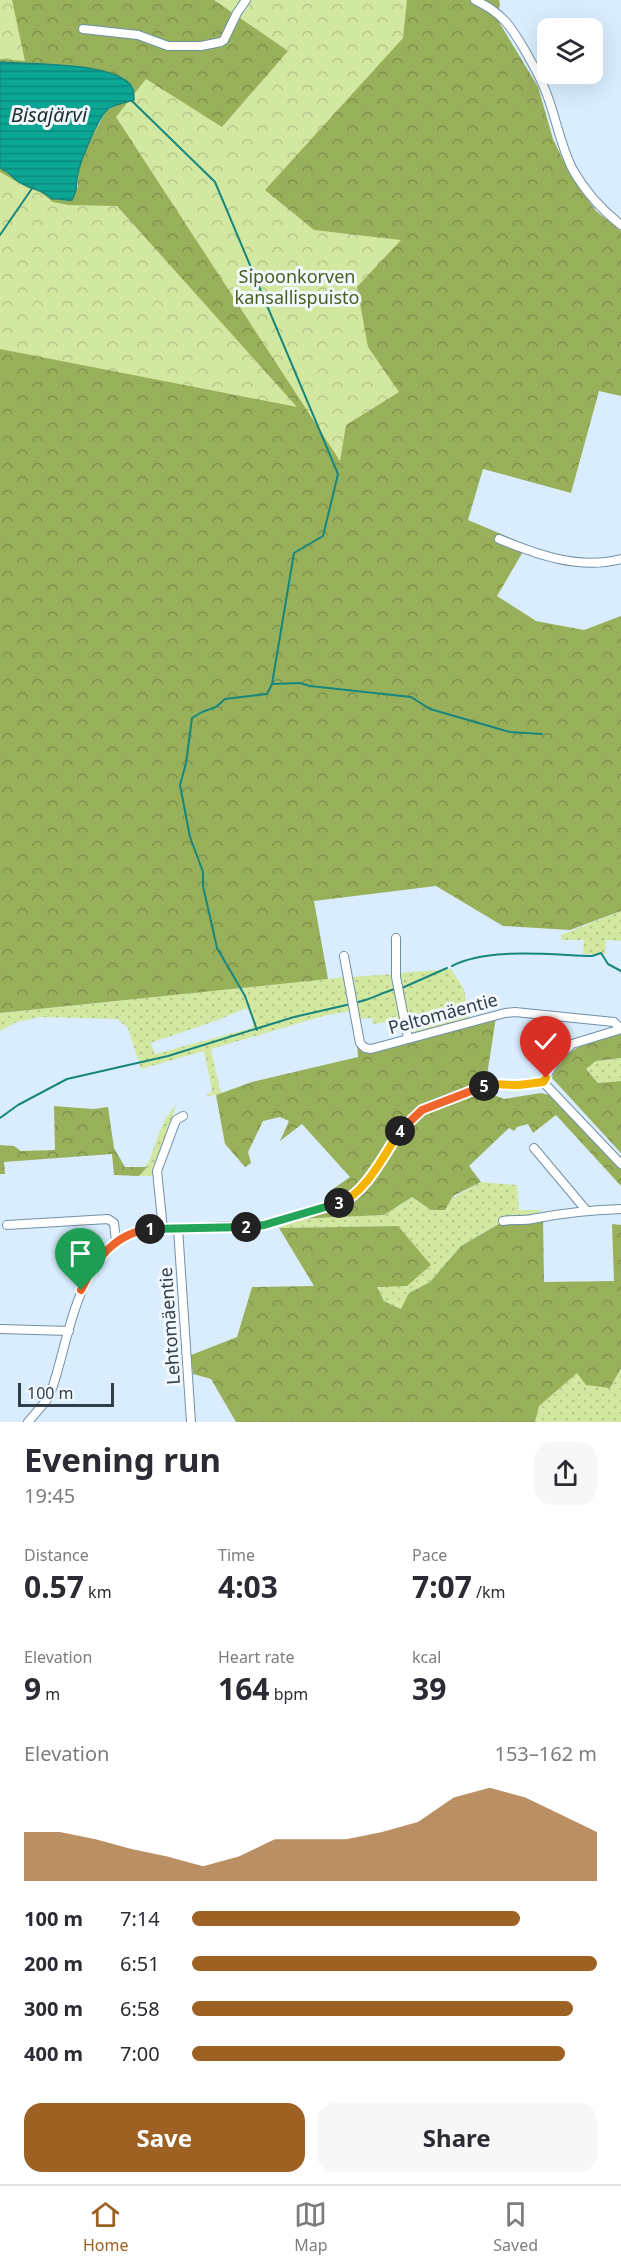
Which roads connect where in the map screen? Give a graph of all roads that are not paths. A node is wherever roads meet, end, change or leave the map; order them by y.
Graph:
1 (246, 0) edge
2 (475, 0) edge
3 (83, 29) dead end
4 (621, 225) edge
5 (499, 539) dead end
6 (621, 559) edge
7 (396, 938) dead end
8 (344, 956) dead end
9 (621, 1029) edge
10 (408, 1038) junction
11 (543, 1082) junction
12 (183, 1116) dead end
13 (534, 1149) dead end
14 (621, 1164) edge
15 (621, 1209) edge
16 (586, 1210) junction
17 (503, 1221) dead end
18 (7, 1225) dead end
19 (178, 1228) junction
20 (163, 1229) junction
21 (116, 1240) junction
22 (0, 1329) edge
23 (69, 1331) junction
24 (28, 1422) edge
25 (191, 1422) edge

1 - 3 street
2 - 4 street
5 - 6 street
7 - 10 street
8 - 10 street, Peltomäentie
9 - 10 street, Peltomäentie
9 - 11 street
11 - 14 street
11 - 19 street
12 - 20 street
13 - 16 street
15 - 16 street
16 - 17 street
18 - 21 street
19 - 20 street
19 - 25 street, Lehtomäentie
20 - 21 street
21 - 23 street
22 - 23 street
23 - 24 street

